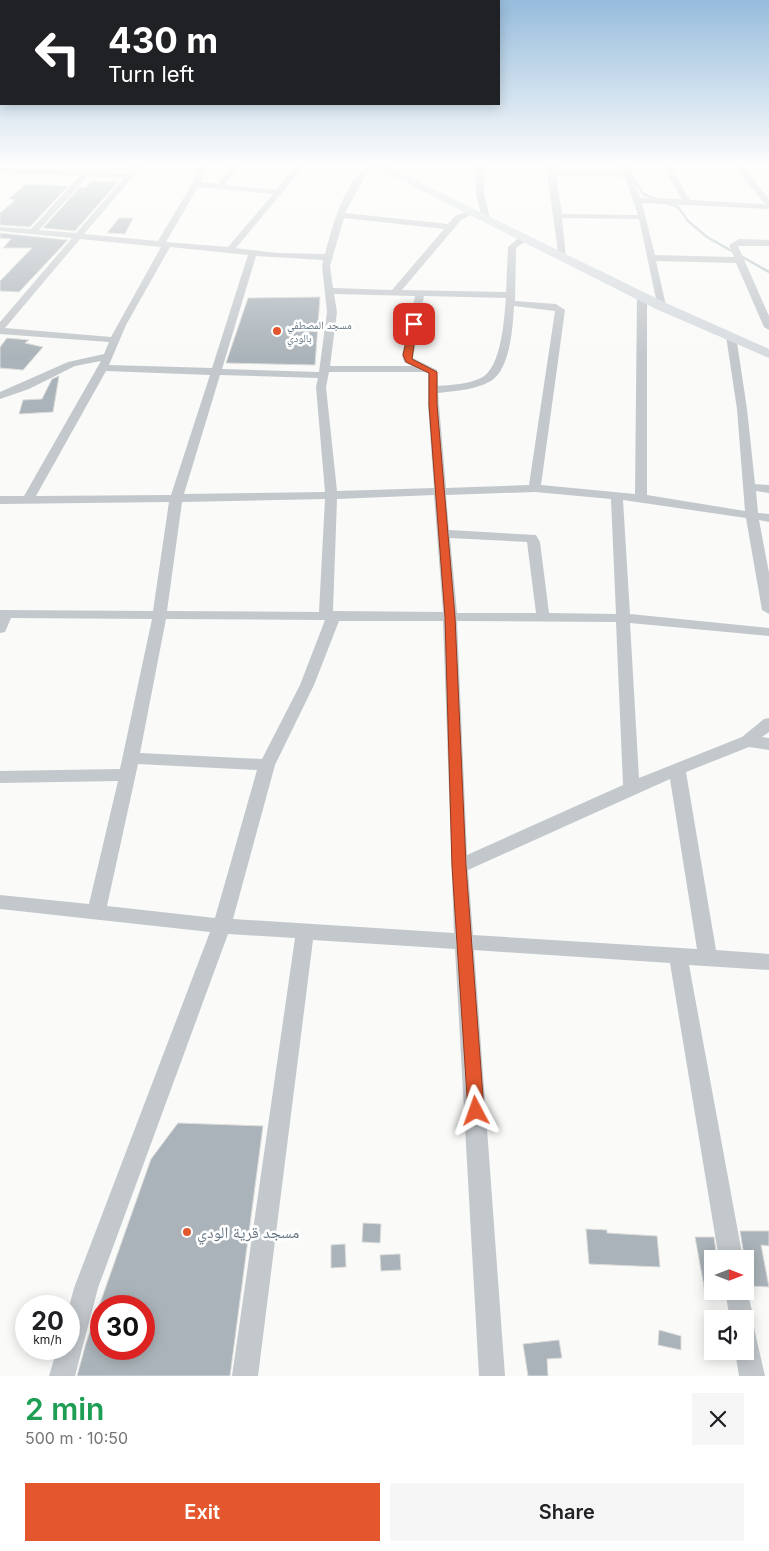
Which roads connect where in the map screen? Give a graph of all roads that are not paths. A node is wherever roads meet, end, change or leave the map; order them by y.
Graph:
1 (2, 229) edge
2 (36, 229) edge
3 (85, 229) edge
4 (172, 229) edge
5 (247, 229) edge
6 (335, 229) edge
7 (448, 229) edge
8 (506, 229) edge
9 (559, 229) edge
10 (645, 229) edge
11 (33, 232) junction
12 (79, 236) junction
13 (524, 238) junction
14 (769, 243) edge
15 (164, 245) junction
16 (230, 250) junction
17 (253, 253) junction
18 (328, 257) junction
19 (562, 257) junction
20 (651, 258) junction
21 (740, 260) junction
22 (328, 290) junction
23 (396, 291) junction
24 (420, 292) junction
25 (642, 296) junction
26 (512, 299) junction
27 (661, 306) junction
28 (769, 328) edge
29 (0, 329) edge
30 (731, 336) junction
31 (115, 340) junction
32 (769, 354) edge
33 (108, 356) junction
34 (103, 368) junction
35 (429, 368) junction
36 (216, 372) junction
37 (323, 372) junction
38 (434, 390) junction
39 (0, 396) edge
40 (750, 487) junction
41 (535, 488) junction
42 (769, 489) edge
43 (441, 490) junction
44 (331, 494) junction
45 (617, 495) junction
46 (641, 498) junction
47 (28, 499) junction
48 (176, 499) junction
49 (0, 500) edge
50 (752, 515) junction
51 (769, 518) edge
52 (444, 534) junction
53 (769, 610) edge
54 (160, 613) junction
55 (3, 614) edge
56 (330, 616) junction
57 (450, 617) junction
58 (543, 618) junction
59 (624, 618) junction
60 (0, 629) edge
61 (769, 632) edge
62 (769, 723) edge
63 (748, 741) junction
64 (769, 744) edge
65 (131, 758) junction
66 (266, 765) junction
67 (677, 769) junction
68 (127, 775) junction
69 (0, 777) edge
70 (631, 788) junction
71 (459, 866) junction
72 (0, 902) edge
73 (96, 913) junction
74 (222, 926) junction
75 (305, 932) junction
76 (465, 942) junction
77 (678, 955) junction
78 (708, 958) junction
79 (769, 962) edge
80 (729, 1250) edge
81 (749, 1360) edge
82 (62, 1376) edge
83 (245, 1376) edge
84 (492, 1376) edge
85 (752, 1376) edge

1 - 11 street
2 - 11 street
3 - 12 street
4 - 15 street
5 - 16 street
6 - 18 street
7 - 23 street
8 - 13 street
9 - 19 street
10 - 20 street
11 - 12 street
12 - 15 street
12 - 29 street
13 - 19 street
13 - 26 street
14 - 21 street
15 - 16 street
15 - 31 street
16 - 17 street
17 - 18 street
17 - 36 street
18 - 22 street
19 - 25 street
20 - 21 street
20 - 27 street
21 - 28 street
22 - 23 street
22 - 37 street
23 - 24 street
24 - 26 street
24 - 35 street
25 - 27 street
25 - 46 street
26 - 38 street
26 - 41 street
27 - 30 street
29 - 31 street
30 - 32 street
30 - 40 street
31 - 33 street
33 - 34 street
33 - 39 street
34 - 36 street
34 - 47 street
35 - 37 street
35 - 38 street
36 - 37 street
36 - 48 street
37 - 44 street
38 - 43 street
40 - 42 street
40 - 50 street
41 - 43 street
41 - 45 street
43 - 44 street
43 - 52 street
44 - 48 street
44 - 56 street
45 - 46 street
45 - 59 street
46 - 50 street
47 - 48 street
47 - 49 street
48 - 54 street
50 - 51 street
50 - 53 street
52 - 57 street
52 - 58 street
54 - 55 street
54 - 56 street
54 - 65 street
55 - 60 street
56 - 57 street
56 - 66 street
57 - 58 street
57 - 71 street
58 - 59 street
59 - 61 street
59 - 70 street
62 - 63 street
63 - 64 street
63 - 67 street
65 - 66 street
65 - 68 street
66 - 74 street
67 - 70 street
67 - 78 street
68 - 69 street
68 - 73 street
70 - 71 street
71 - 76 street
72 - 73 street
73 - 74 street
74 - 75 street
74 - 82 street
75 - 76 street
75 - 83 street
76 - 77 street
76 - 84 street
77 - 78 street
77 - 80 street
78 - 79 street
81 - 85 street

